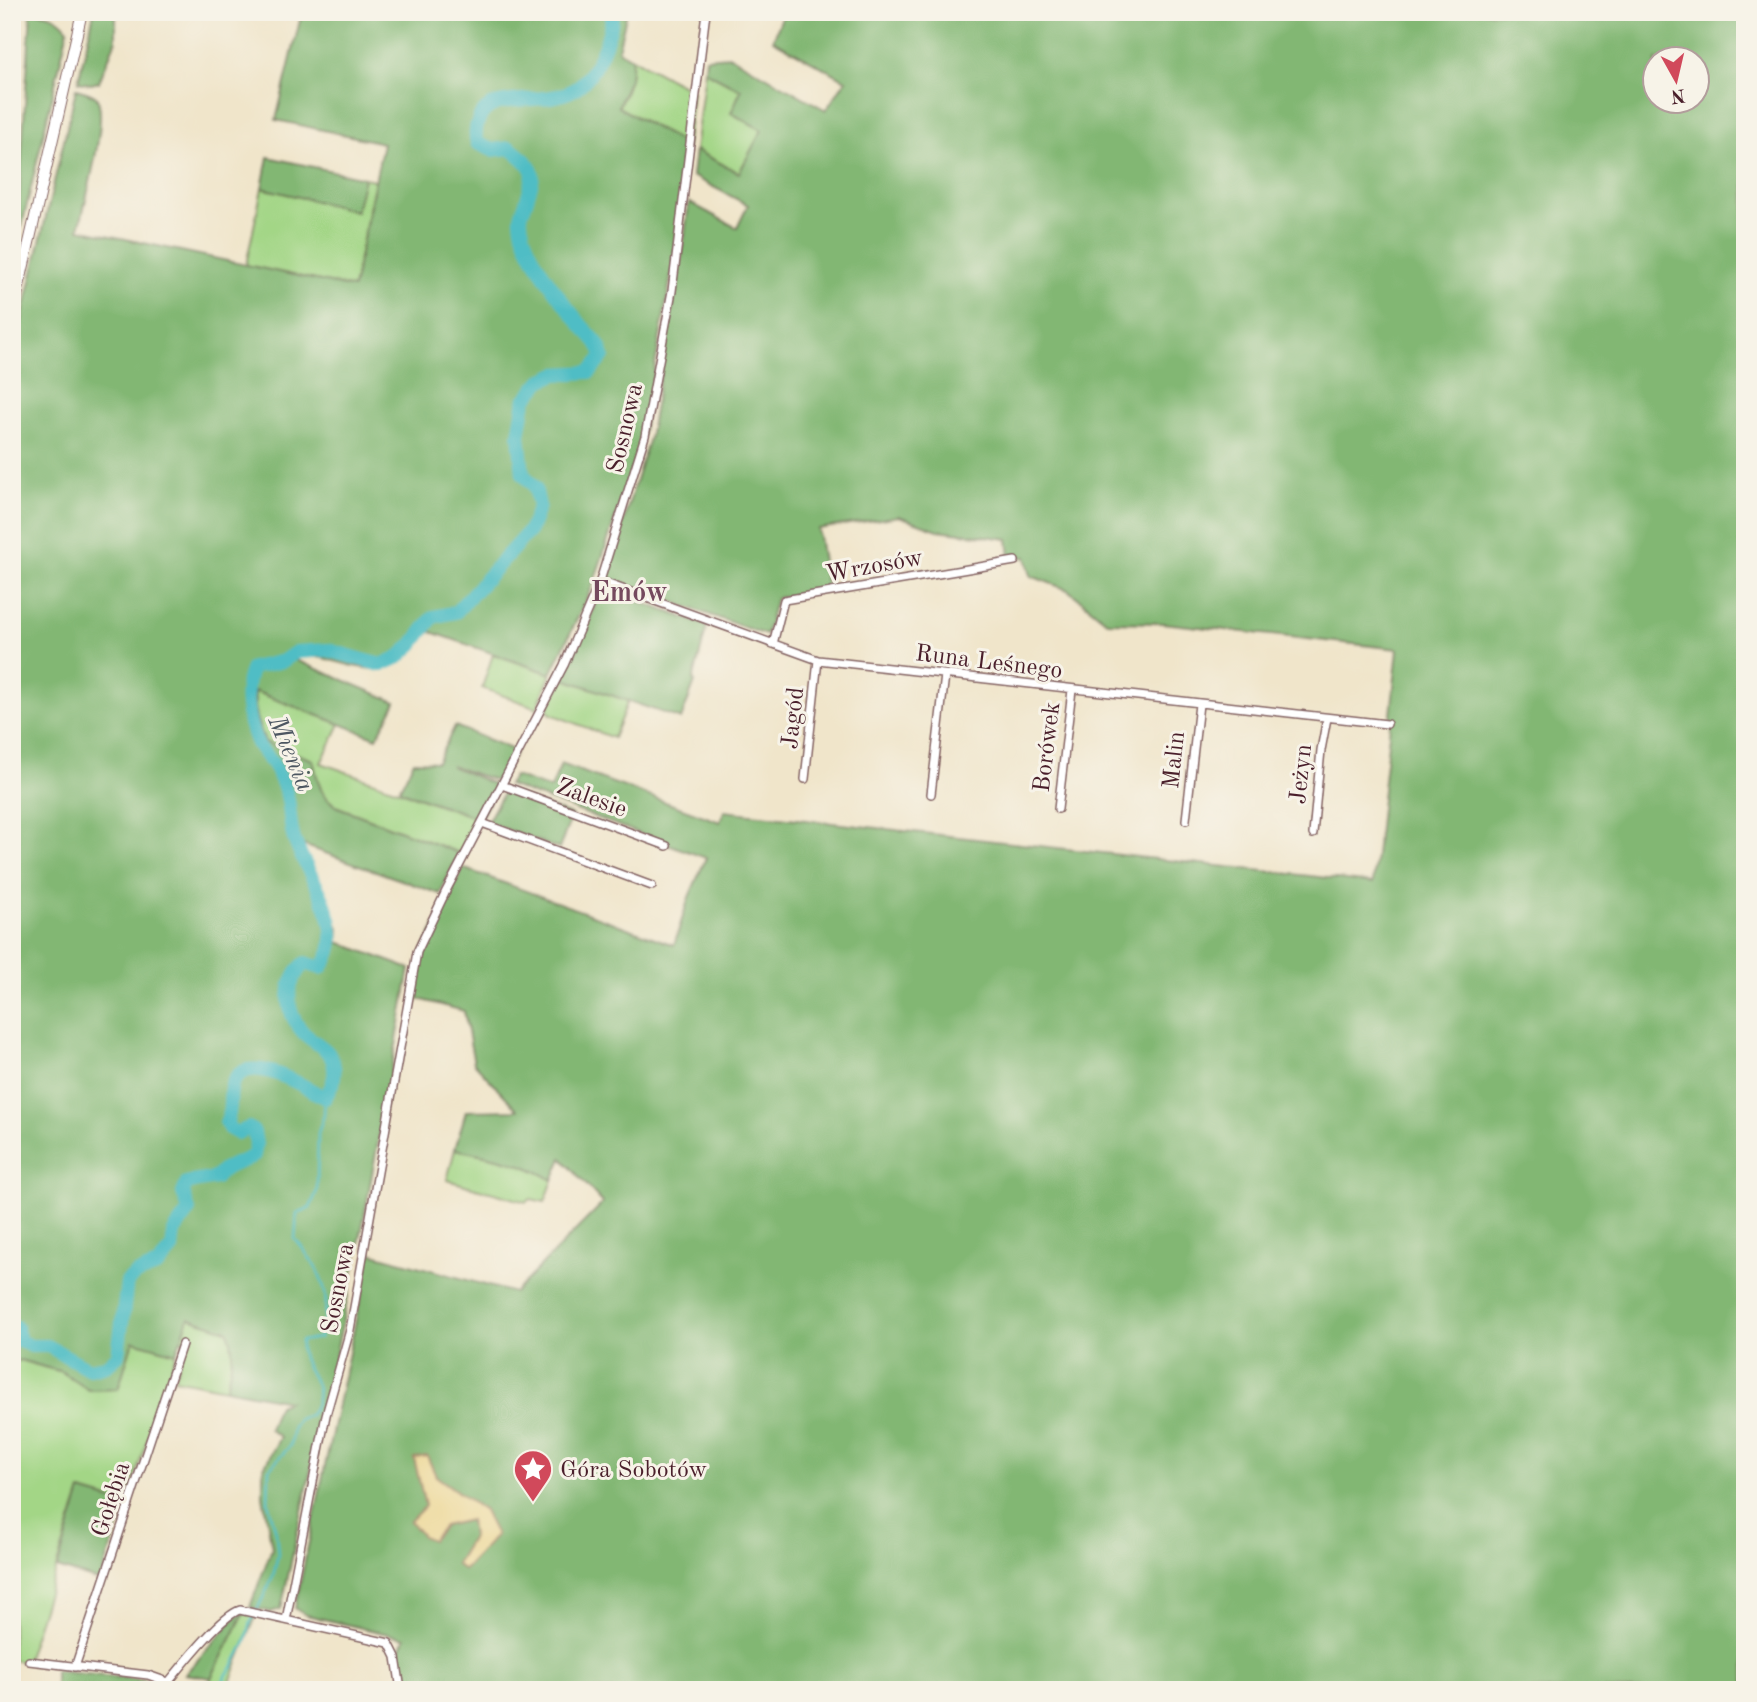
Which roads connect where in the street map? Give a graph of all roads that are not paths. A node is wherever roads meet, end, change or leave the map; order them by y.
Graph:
1 (82, 12) edge
2 (706, 12) edge
3 (12, 317) edge
4 (1014, 561) dead end
5 (600, 581) junction
6 (773, 644) junction
7 (818, 660) junction
8 (945, 675) junction
9 (1072, 690) junction
10 (1199, 704) junction
11 (1327, 718) junction
12 (1387, 724) dead end
13 (805, 779) dead end
14 (502, 785) junction
15 (931, 794) dead end
16 (1058, 809) dead end
17 (1186, 820) dead end
18 (482, 823) junction
19 (1313, 834) dead end
20 (667, 846) dead end
21 (652, 886) dead end
22 (182, 1344) dead end
23 (286, 1620) junction
24 (30, 1661) dead end
25 (75, 1667) junction
26 (168, 1682) junction
27 (162, 1690) edge
28 (401, 1690) edge

1 - 3 main road
2 - 5 street, Sosnowa
4 - 6 street, Wrzosów
5 - 6 street, Runa Leśnego
5 - 14 street, Sosnowa
6 - 7 street, Runa Leśnego
7 - 8 street, Runa Leśnego
7 - 13 street, Jagód
8 - 9 street, Runa Leśnego
8 - 15 street
9 - 10 street, Runa Leśnego
9 - 16 street, Borówek
10 - 11 street, Runa Leśnego
10 - 17 street, Malin
11 - 12 street, Runa Leśnego
11 - 19 street, Jeżyn
14 - 18 street, Sosnowa
14 - 20 street, Zalesie
18 - 21 street
18 - 23 street, Sosnowa
22 - 25 street, Gołębia
23 - 26 street
23 - 28 street
24 - 25 street
25 - 26 street
26 - 27 street

